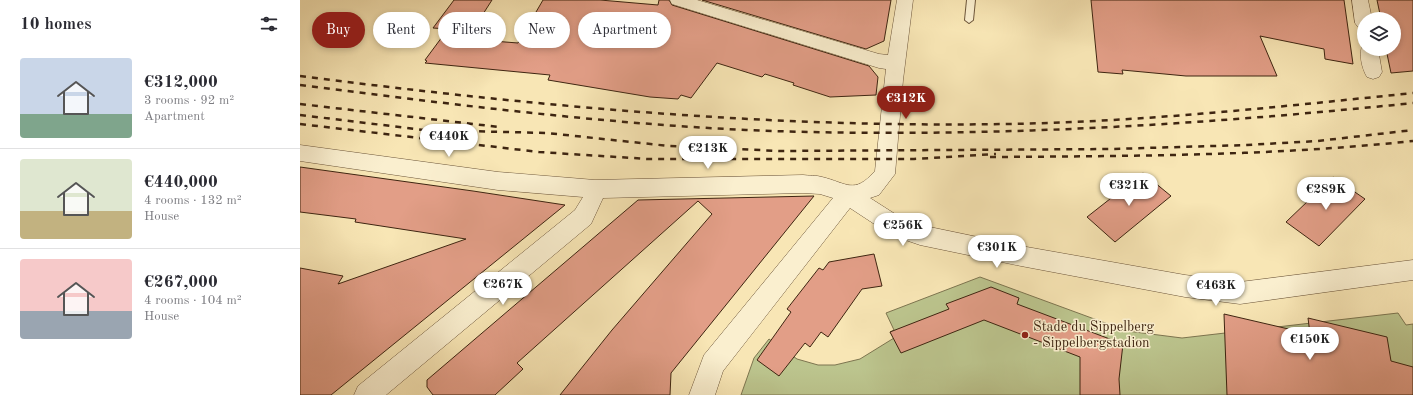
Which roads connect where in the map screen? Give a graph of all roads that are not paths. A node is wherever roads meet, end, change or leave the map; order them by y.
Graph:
1 (678, 0) edge
2 (905, 0) edge
3 (971, 0) edge
4 (1360, 0) edge
5 (1362, 12) edge
6 (969, 20) dead end
7 (1370, 56) edge
8 (896, 63) junction
9 (1373, 72) dead end
10 (300, 153) edge
11 (595, 189) junction
12 (848, 195) junction
13 (1413, 270) edge
14 (367, 395) edge
15 (702, 395) edge

1 - 8 street
2 - 8 street
3 - 6 lane
4 - 5 street
7 - 9 street
8 - 12 street
10 - 11 street
11 - 12 street
11 - 14 street
12 - 13 street
12 - 15 street

